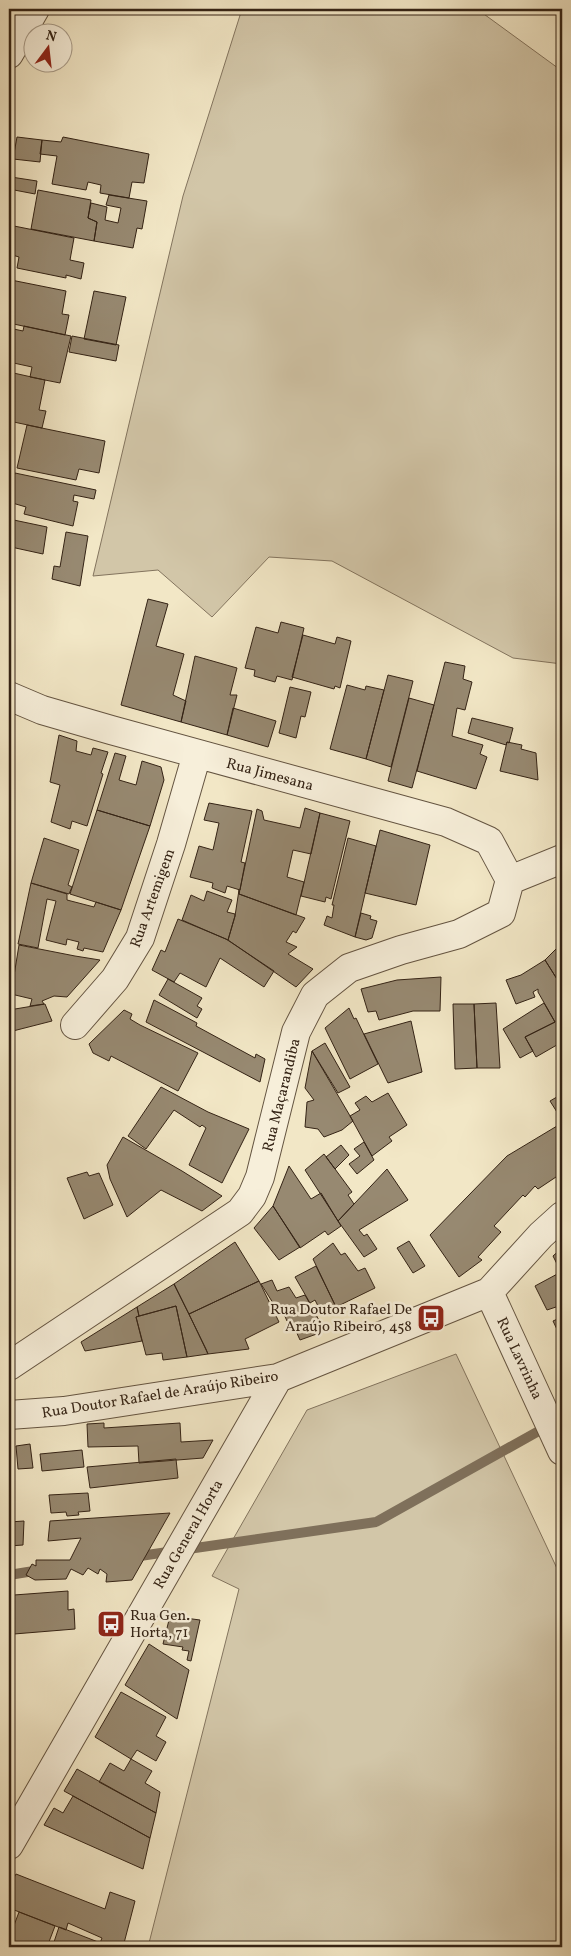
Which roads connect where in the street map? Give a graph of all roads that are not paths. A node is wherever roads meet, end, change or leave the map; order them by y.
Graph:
1 (36, 9) edge
2 (9, 54) edge
3 (9, 696) edge
4 (197, 754) junction
5 (562, 858) edge
6 (510, 880) junction
7 (75, 1026) dead end
8 (562, 1216) edge
9 (490, 1292) junction
10 (9, 1366) edge
11 (278, 1378) junction
12 (9, 1415) edge
13 (562, 1451) edge
14 (9, 1845) edge

1 - 2 street
3 - 4 street, Rua Jimesana
4 - 6 street, Rua Jimesana
4 - 7 street, Rua Artemigem
5 - 6 street
6 - 10 street, Rua Maçarandiba
8 - 9 street, Rua Doutor Rafael de Araújo Ribeiro
9 - 11 street, Rua Doutor Rafael de Araújo Ribeiro
9 - 13 street, Rua Lavrinha
11 - 12 street, Rua Doutor Rafael de Araújo Ribeiro
11 - 14 street, Rua General Horta

